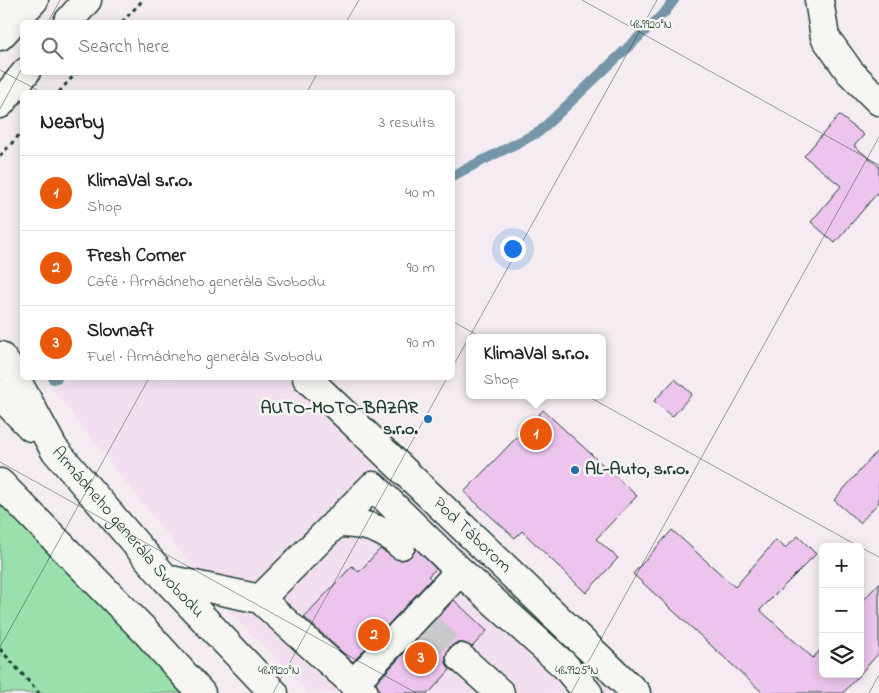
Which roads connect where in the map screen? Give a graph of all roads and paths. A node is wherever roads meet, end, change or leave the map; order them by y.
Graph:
1 (6, 0) edge
2 (34, 0) edge
3 (87, 0) edge
4 (143, 0) edge
5 (818, 0) edge
6 (0, 6) edge
7 (70, 20) edge
8 (124, 20) edge
9 (0, 36) edge
10 (24, 75) edge
11 (74, 75) edge
12 (61, 90) edge
13 (879, 101) edge
14 (0, 104) edge
15 (20, 134) edge
16 (0, 156) edge
17 (0, 356) edge
18 (309, 380) edge
19 (0, 395) edge
20 (54, 449) junction
21 (0, 482) edge
22 (336, 523) junction
23 (401, 545) dead end
24 (445, 577) junction
25 (166, 579) junction
26 (260, 599) junction
27 (0, 649) edge
28 (462, 658) tunnel mouth
29 (359, 688) edge
30 (39, 693) edge
31 (201, 693) edge
32 (274, 693) edge
33 (500, 693) edge
34 (588, 693) edge
35 (636, 693) edge

1 - 6 main road
2 - 9 main road
3 - 7 main road
4 - 8 path
5 - 13 main road
10 - 14 main road
11 - 12 path
15 - 16 path
17 - 20 main road, Armádneho generála Svobodu
18 - 35 main road, Pod Táborom
19 - 20 main road
20 - 25 main road, Armádneho generála Svobodu
21 - 31 main road
22 - 23 main road
22 - 24 main road
22 - 26 main road
24 - 29 main road
24 - 34 main road
25 - 26 main road
25 - 32 main road, Armádneho generála Svobodu
26 - 29 main road
27 - 30 path
28 - 33 main road

